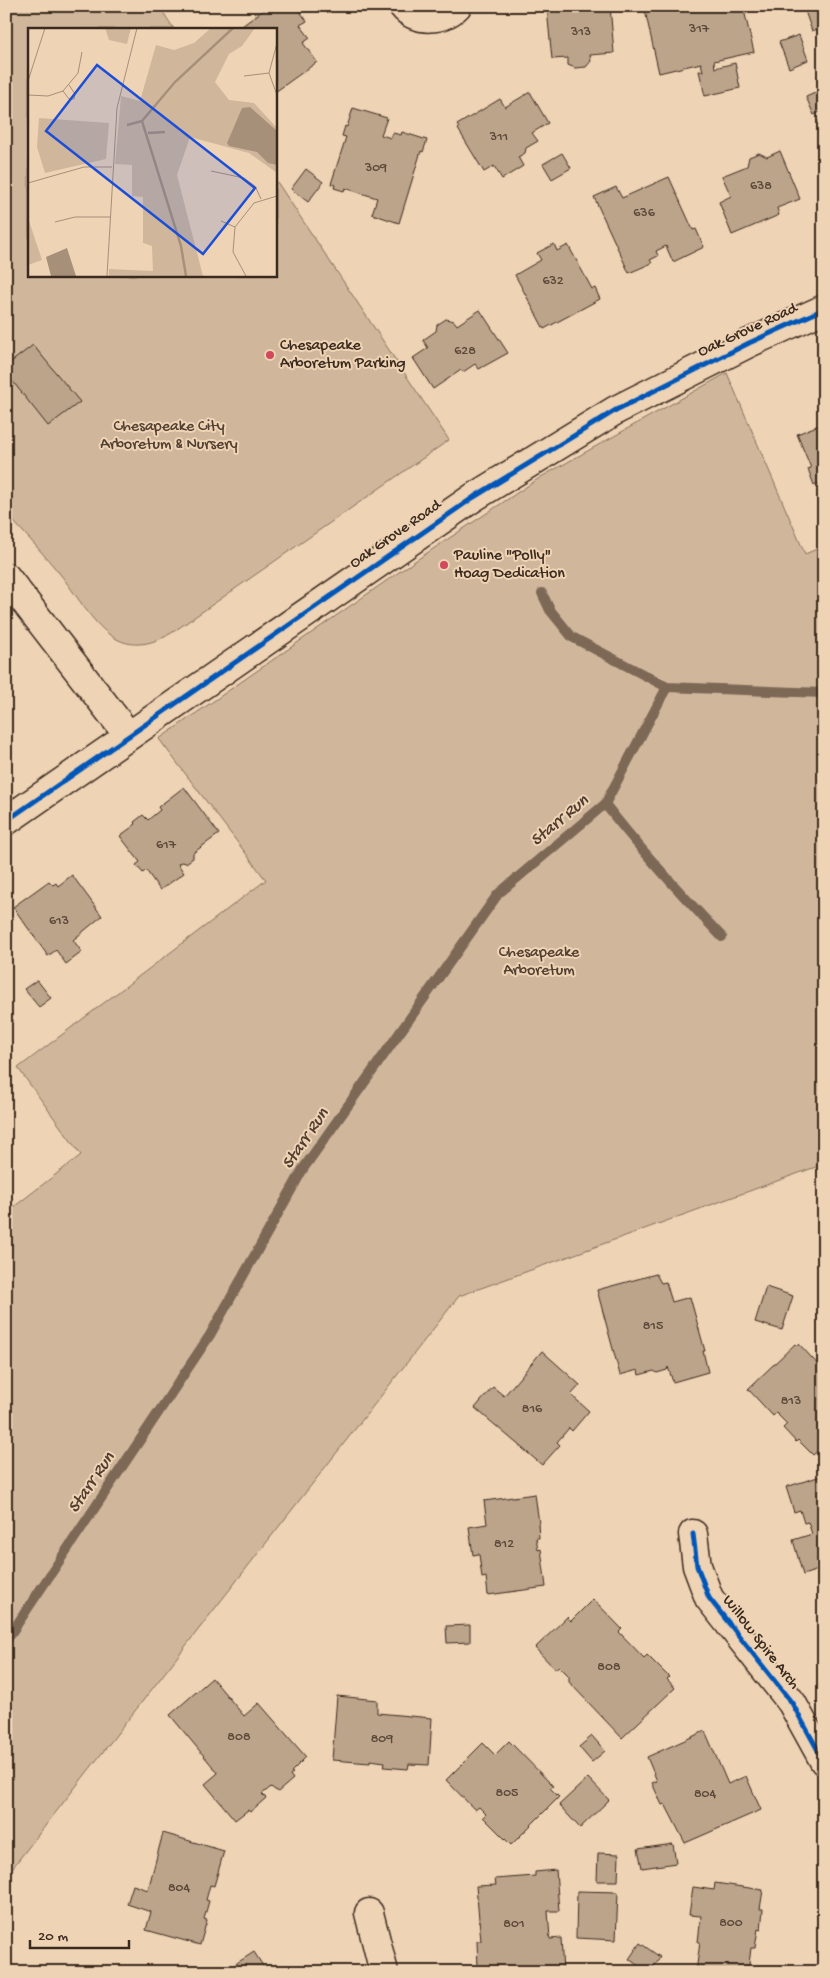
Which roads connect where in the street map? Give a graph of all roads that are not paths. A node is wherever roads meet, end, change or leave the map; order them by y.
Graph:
1 (403, 6) edge
2 (457, 6) edge
3 (824, 309) edge
4 (6, 577) edge
5 (128, 735) junction
6 (6, 821) edge
7 (693, 1534) dead end
8 (824, 1761) edge
9 (369, 1913) dead end
10 (384, 1972) edge

1 - 2 street
3 - 5 street, Oak Grove Road
4 - 5 street
5 - 6 street, Oak Grove Road
7 - 8 street, Willow Spire Arch
9 - 10 street

